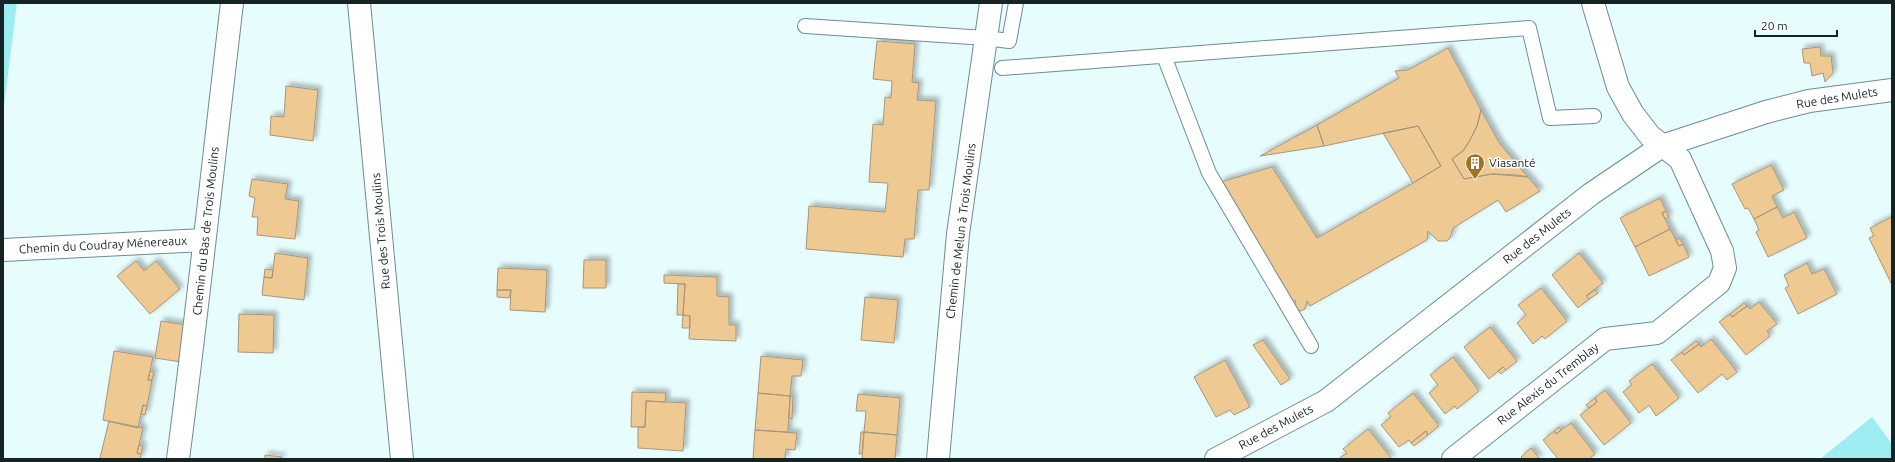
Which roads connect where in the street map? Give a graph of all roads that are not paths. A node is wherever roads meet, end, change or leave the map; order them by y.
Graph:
1 (232, 3) edge
2 (359, 3) edge
3 (991, 3) edge
4 (1016, 3) edge
5 (1593, 3) edge
6 (805, 26) dead end
7 (986, 38) junction
8 (1164, 56) junction
9 (1002, 68) dead end
10 (1892, 90) edge
11 (1594, 116) dead end
12 (1662, 146) junction
13 (204, 240) junction
14 (3, 250) edge
15 (1311, 346) dead end
16 (178, 459) edge
17 (402, 459) edge
18 (938, 459) edge
19 (1216, 459) edge
20 (1453, 459) edge

1 - 13 street, Chemin du Bas de Trois Moulins
2 - 17 street, Rue des Trois Moulins
3 - 7 street, Chemin de Melun à Trois Moulins
4 - 7 lane
5 - 12 street, Rue Alexis du Tremblay
6 - 7 lane
7 - 18 street, Chemin de Melun à Trois Moulins
8 - 9 lane
8 - 11 lane
8 - 15 lane
10 - 12 street, Rue des Mulets
12 - 19 street, Rue des Mulets
12 - 20 street, Rue Alexis du Tremblay
13 - 14 street, Chemin du Coudray Ménereaux
13 - 16 street, Chemin du Bas de Trois Moulins

